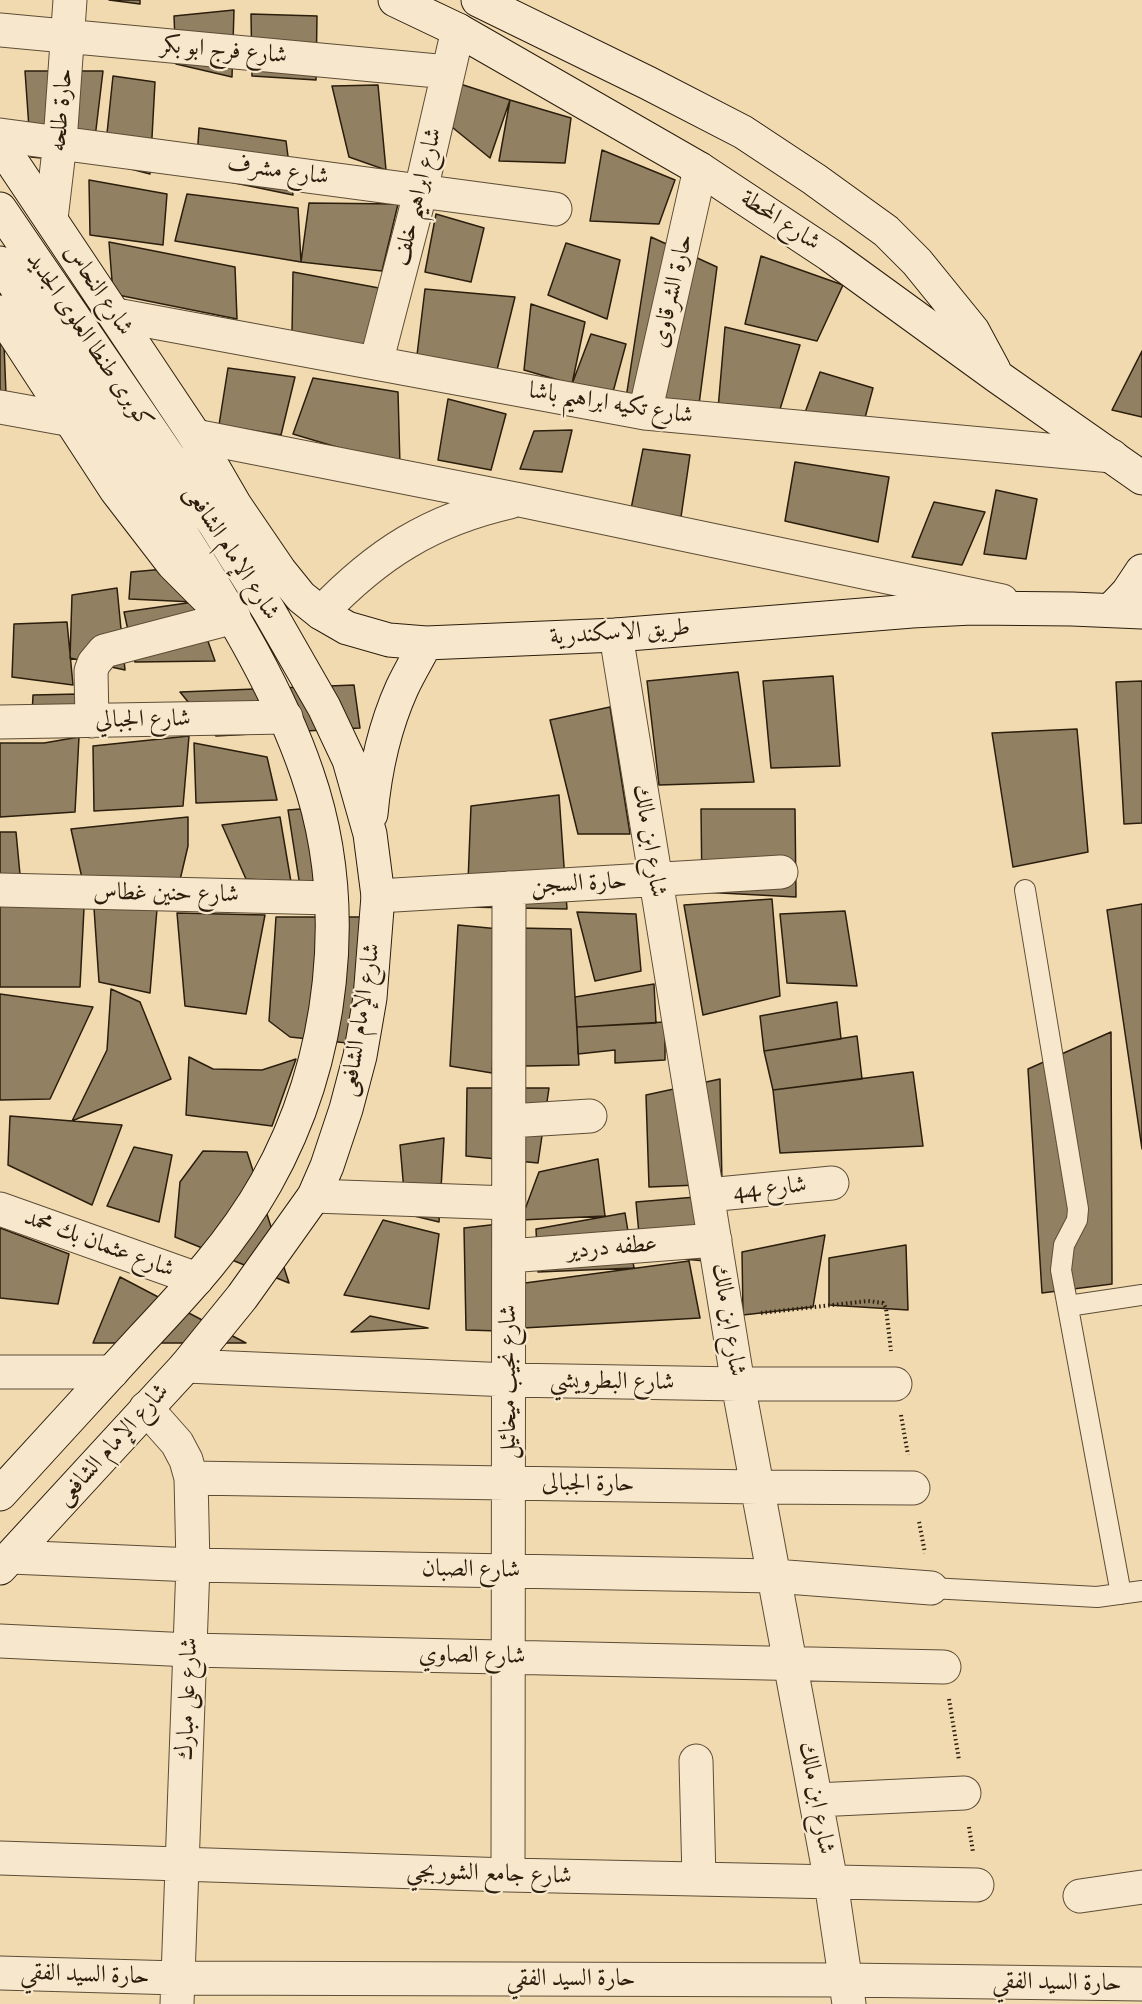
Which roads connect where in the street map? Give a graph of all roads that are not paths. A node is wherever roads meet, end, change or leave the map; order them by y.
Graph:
1 (70, 0) edge
2 (395, 0) edge
3 (478, 0) edge
4 (0, 30) edge
5 (458, 30) junction
6 (67, 37) junction
7 (448, 72) junction
8 (0, 135) edge
9 (60, 142) junction
10 (0, 144) edge
11 (700, 169) junction
12 (421, 190) junction
13 (0, 208) edge
14 (555, 209) dead end
15 (51, 219) junction
16 (0, 263) edge
17 (0, 312) edge
18 (116, 315) junction
19 (376, 363) junction
20 (998, 377) junction
21 (0, 407) edge
22 (645, 413) junction
23 (72, 420) junction
24 (195, 436) junction
25 (1112, 456) junction
26 (164, 478) junction
27 (1142, 478) edge
28 (520, 500) junction
29 (1142, 571) edge
30 (1032, 608) junction
31 (1126, 611) edge
32 (321, 613) junction
33 (234, 617) junction
34 (615, 635) junction
35 (426, 643) junction
36 (286, 717) junction
37 (92, 721) junction
38 (0, 722) edge
39 (370, 834) junction
40 (781, 872) dead end
41 (656, 880) junction
42 (509, 888) junction
43 (0, 890) edge
44 (1026, 890) dead end
45 (378, 897) junction
46 (332, 898) junction
47 (590, 1116) dead end
48 (509, 1121) junction
49 (832, 1183) dead end
50 (708, 1195) junction
51 (314, 1196) junction
52 (509, 1203) junction
53 (0, 1209) edge
54 (715, 1240) junction
55 (509, 1256) junction
56 (197, 1279) junction
57 (1142, 1295) edge
58 (1068, 1306) junction
59 (186, 1366) junction
60 (0, 1372) edge
61 (112, 1372) junction
62 (509, 1380) junction
63 (738, 1384) junction
64 (895, 1384) road end
65 (146, 1408) junction
66 (191, 1478) junction
67 (509, 1482) junction
68 (758, 1487) junction
69 (913, 1488) road end
70 (0, 1494) edge
71 (6, 1563) edge
72 (193, 1565) junction
73 (509, 1571) junction
74 (774, 1576) junction
75 (931, 1588) joint
76 (1142, 1591) edge
77 (1121, 1594) junction
78 (0, 1641) edge
79 (189, 1650) junction
80 (509, 1657) junction
81 (791, 1664) junction
82 (944, 1667) road end
83 (696, 1761) dead end
84 (964, 1793) road end
85 (816, 1800) junction
86 (0, 1857) edge
87 (183, 1865) junction
88 (508, 1875) junction
89 (699, 1879) junction
90 (831, 1882) junction
91 (977, 1885) road end
92 (1142, 1887) edge
93 (1080, 1896) dead end
94 (0, 1973) edge
95 (1142, 1984) edge
96 (178, 1991) edge
97 (847, 1992) edge

1 - 6 street, حارة طلحه
2 - 5 street, شارع المحطة
3 - 20 street
4 - 6 street, شارع فرج ابو بكر
5 - 7 street, شارع ابراهيم خلف
5 - 11 street, شارع المحطة
6 - 7 street, شارع فرج ابو بكر
6 - 9 street, حارة طلحه
7 - 12 street, شارع ابراهيم خلف
8 - 9 street, شارع مشرف
9 - 12 street, شارع مشرف
9 - 15 street, حارة طلحه
10 - 15 street, شارع النحاس
11 - 20 street, شارع المحطة
11 - 22 street, حارة الشرقاوى
12 - 14 street, شارع مشرف
12 - 19 street, شارع ابراهيم خلف
13 - 26 street, كوبرى طنطا العلوى الجديد
15 - 18 street, شارع النحاس
16 - 26 street, كوبرى طنطا العلوى الجديد
17 - 23 street, شارع الإمام الشافعى
18 - 19 street, شارع تكيه ابراهيم باشا
18 - 24 street, شارع النحاس
19 - 22 street, شارع تكيه ابراهيم باشا
20 - 25 street, شارع المحطة
21 - 23 street
22 - 25 street, شارع تكيه ابراهيم باشا
23 - 33 street, شارع الإمام الشافعى
24 - 28 street
24 - 32 street, طريق الاسكندرية
25 - 27 street, شارع المحطة
26 - 33 street, شارع الإمام الشافعى
26 - 39 street, شارع الإمام الشافعى
28 - 30 street
28 - 32 street
29 - 31 street
30 - 31 street, طريق الاسكندرية
30 - 34 street, طريق الاسكندرية
32 - 35 street, طريق الاسكندرية
33 - 36 street, شارع الإمام الشافعى
33 - 37 street
34 - 35 street, طريق الاسكندرية
34 - 41 street, شارع ابن مالك
35 - 39 street
36 - 37 street, شارع الجبالي
36 - 46 street, شارع الإمام الشافعى
37 - 38 street, شارع الجبالي
39 - 45 street, شارع الإمام الشافعى
40 - 41 street, حارة السجن
41 - 42 street, حارة السجن
41 - 50 street, شارع ابن مالك
42 - 45 street, حارة السجن
42 - 48 street, شارع نجيب ميخائيل
43 - 46 street, شارع حنين غطاس
44 - 58 lane
45 - 51 street, شارع الإمام الشافعى
46 - 56 street, شارع الإمام الشافعى
47 - 48 street
48 - 52 street, شارع نجيب ميخائيل
49 - 50 street, شارع 44
50 - 54 street, شارع ابن مالك
51 - 52 street
51 - 59 street, شارع الإمام الشافعى
52 - 55 street, شارع نجيب ميخائيل
53 - 56 street, شارع عثمان بك محمد
54 - 55 street, عطفه دردير
54 - 63 street, شارع ابن مالك
55 - 62 street, شارع نجيب ميخائيل
56 - 61 street, شارع الإمام الشافعى
57 - 58 lane
58 - 77 lane
59 - 62 street, شارع البطرويشي
59 - 65 street, شارع الإمام الشافعى
60 - 61 street
61 - 70 street, شارع الإمام الشافعى
62 - 63 street, شارع البطرويشي
62 - 67 street, شارع نجيب ميخائيل
63 - 64 street, شارع البطرويشي
63 - 68 street, شارع ابن مالك
65 - 66 street, شارع على مبارك
65 - 71 street, شارع الإمام الشافعى
66 - 67 street, حارة الجبالى
66 - 72 street, شارع على مبارك
67 - 68 street, حارة الجبالى
67 - 73 street, شارع نجيب ميخائيل
68 - 69 street, حارة الجبالى
68 - 74 street, شارع ابن مالك
71 - 72 street, شارع الصبان
72 - 73 street, شارع الصبان
72 - 79 street, شارع على مبارك
73 - 74 street, شارع الصبان
73 - 80 street, شارع نجيب ميخائيل
74 - 75 street, شارع الصبان
74 - 81 street, شارع ابن مالك
75 - 77 lane
76 - 77 lane
78 - 79 street, شارع الصاوي
79 - 80 street, شارع الصاوي
79 - 87 street, شارع على مبارك
80 - 81 street, شارع الصاوي
80 - 88 street, شارع نجيب ميخائيل
81 - 82 street, شارع الصاوي
81 - 85 street, شارع ابن مالك
83 - 89 street
84 - 85 street
85 - 90 street, شارع ابن مالك
86 - 87 street, شارع جامع الشوربجي
87 - 88 street, شارع جامع الشوربجي
87 - 96 street, شارع على مبارك
88 - 89 street, شارع جامع الشوربجي
89 - 90 street, شارع جامع الشوربجي
90 - 91 street, شارع جامع الشوربجي
90 - 97 street, شارع ابن مالك
92 - 93 street
94 - 96 street, حارة السيد الفقي
95 - 97 street, حارة السيد الفقي
96 - 97 street, حارة السيد الفقي

